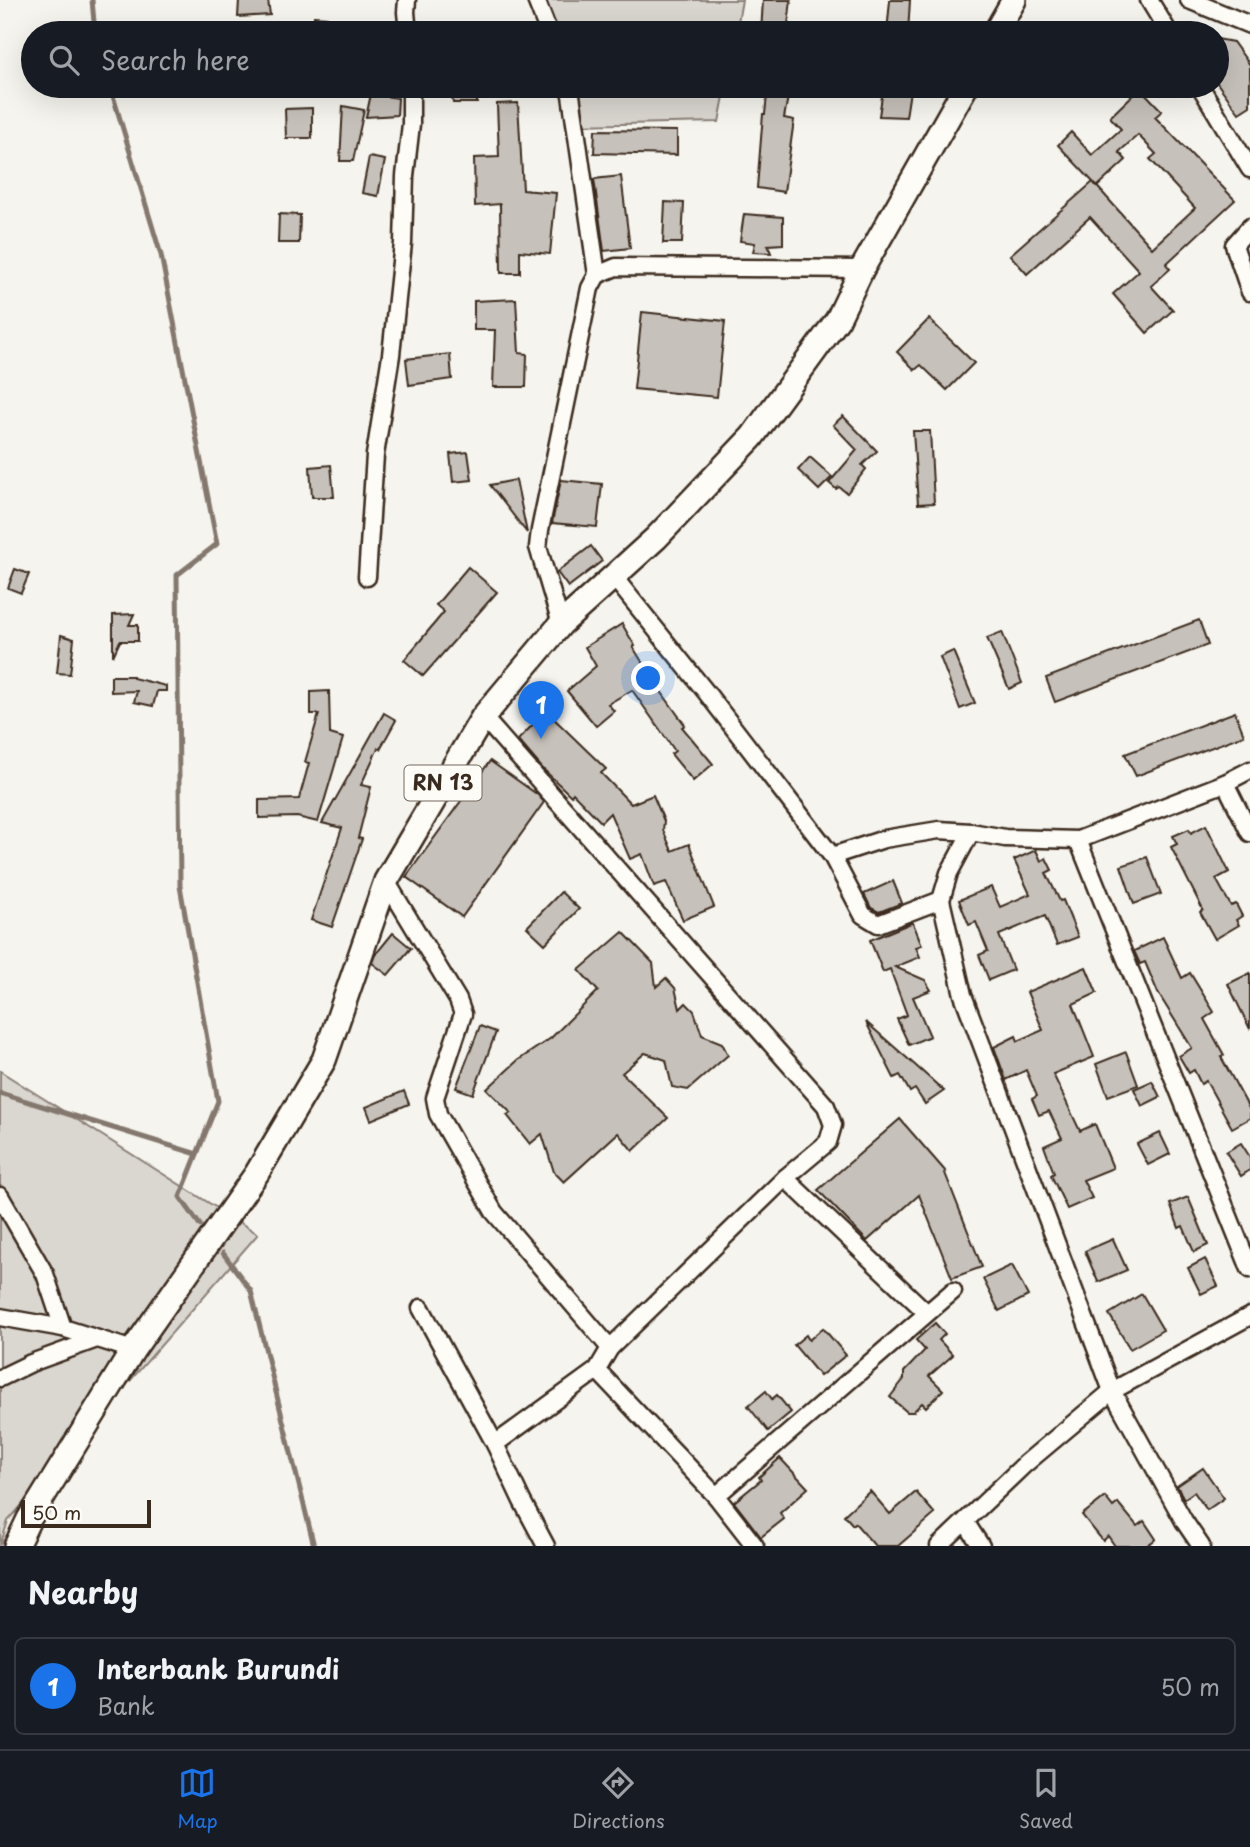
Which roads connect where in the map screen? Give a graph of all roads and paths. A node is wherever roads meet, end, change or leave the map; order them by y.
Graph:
1 (407, 0) edge
2 (536, 0) edge
3 (1014, 0) edge
4 (1149, 0) edge
5 (1189, 0) edge
6 (407, 21) edge
7 (544, 21) edge
8 (1002, 21) edge
9 (1161, 21) edge
10 (1250, 25) edge
11 (411, 98) edge
12 (571, 98) edge
13 (959, 98) edge
14 (1207, 98) edge
15 (1250, 169) edge
16 (1250, 228) edge
17 (862, 269) junction
18 (597, 275) junction
19 (1250, 292) edge
20 (613, 576) junction
21 (367, 577) dead end
22 (561, 624) junction
23 (483, 717) junction
24 (1250, 770) edge
25 (1225, 783) junction
26 (971, 832) junction
27 (1250, 833) edge
28 (1078, 840) junction
29 (832, 856) junction
30 (386, 881) junction
31 (941, 900) junction
32 (785, 1178) junction
33 (0, 1196) edge
34 (1250, 1269) edge
35 (953, 1291) dead end
36 (421, 1308) dead end
37 (926, 1312) junction
38 (1250, 1316) edge
39 (0, 1317) edge
40 (63, 1328) junction
41 (97, 1339) junction
42 (610, 1348) junction
43 (133, 1350) junction
44 (597, 1370) junction
45 (0, 1378) edge
46 (1112, 1391) junction
47 (495, 1444) junction
48 (716, 1496) junction
49 (966, 1522) junction
50 (16, 1546) edge
51 (546, 1546) edge
52 (755, 1546) edge
53 (939, 1546) edge
54 (981, 1546) edge
55 (1201, 1546) edge

1 - 6 street
2 - 7 street
3 - 8 main road
4 - 9 street
5 - 10 street
11 - 21 street
12 - 18 street
13 - 17 main road, RN 13
14 - 15 street
16 - 19 street
17 - 18 street
17 - 20 main road, RN 13
18 - 22 street
20 - 22 main road, RN 13
20 - 29 street
22 - 23 main road, RN 13
23 - 30 main road, RN 13
23 - 32 street
24 - 25 street
25 - 27 street
25 - 28 street
26 - 28 street
26 - 29 street
26 - 31 street
28 - 34 street
29 - 31 street
30 - 42 street
30 - 43 main road, RN 13
31 - 46 street
32 - 37 street
32 - 42 street
33 - 40 street
35 - 37 street
36 - 47 street
37 - 48 street
38 - 46 street
39 - 40 street
40 - 41 street
41 - 43 street
41 - 45 street
42 - 44 street
43 - 50 main road, RN 13
44 - 47 street
44 - 48 street
46 - 49 street
46 - 55 street
47 - 51 street
48 - 52 street
49 - 53 street
49 - 54 street

